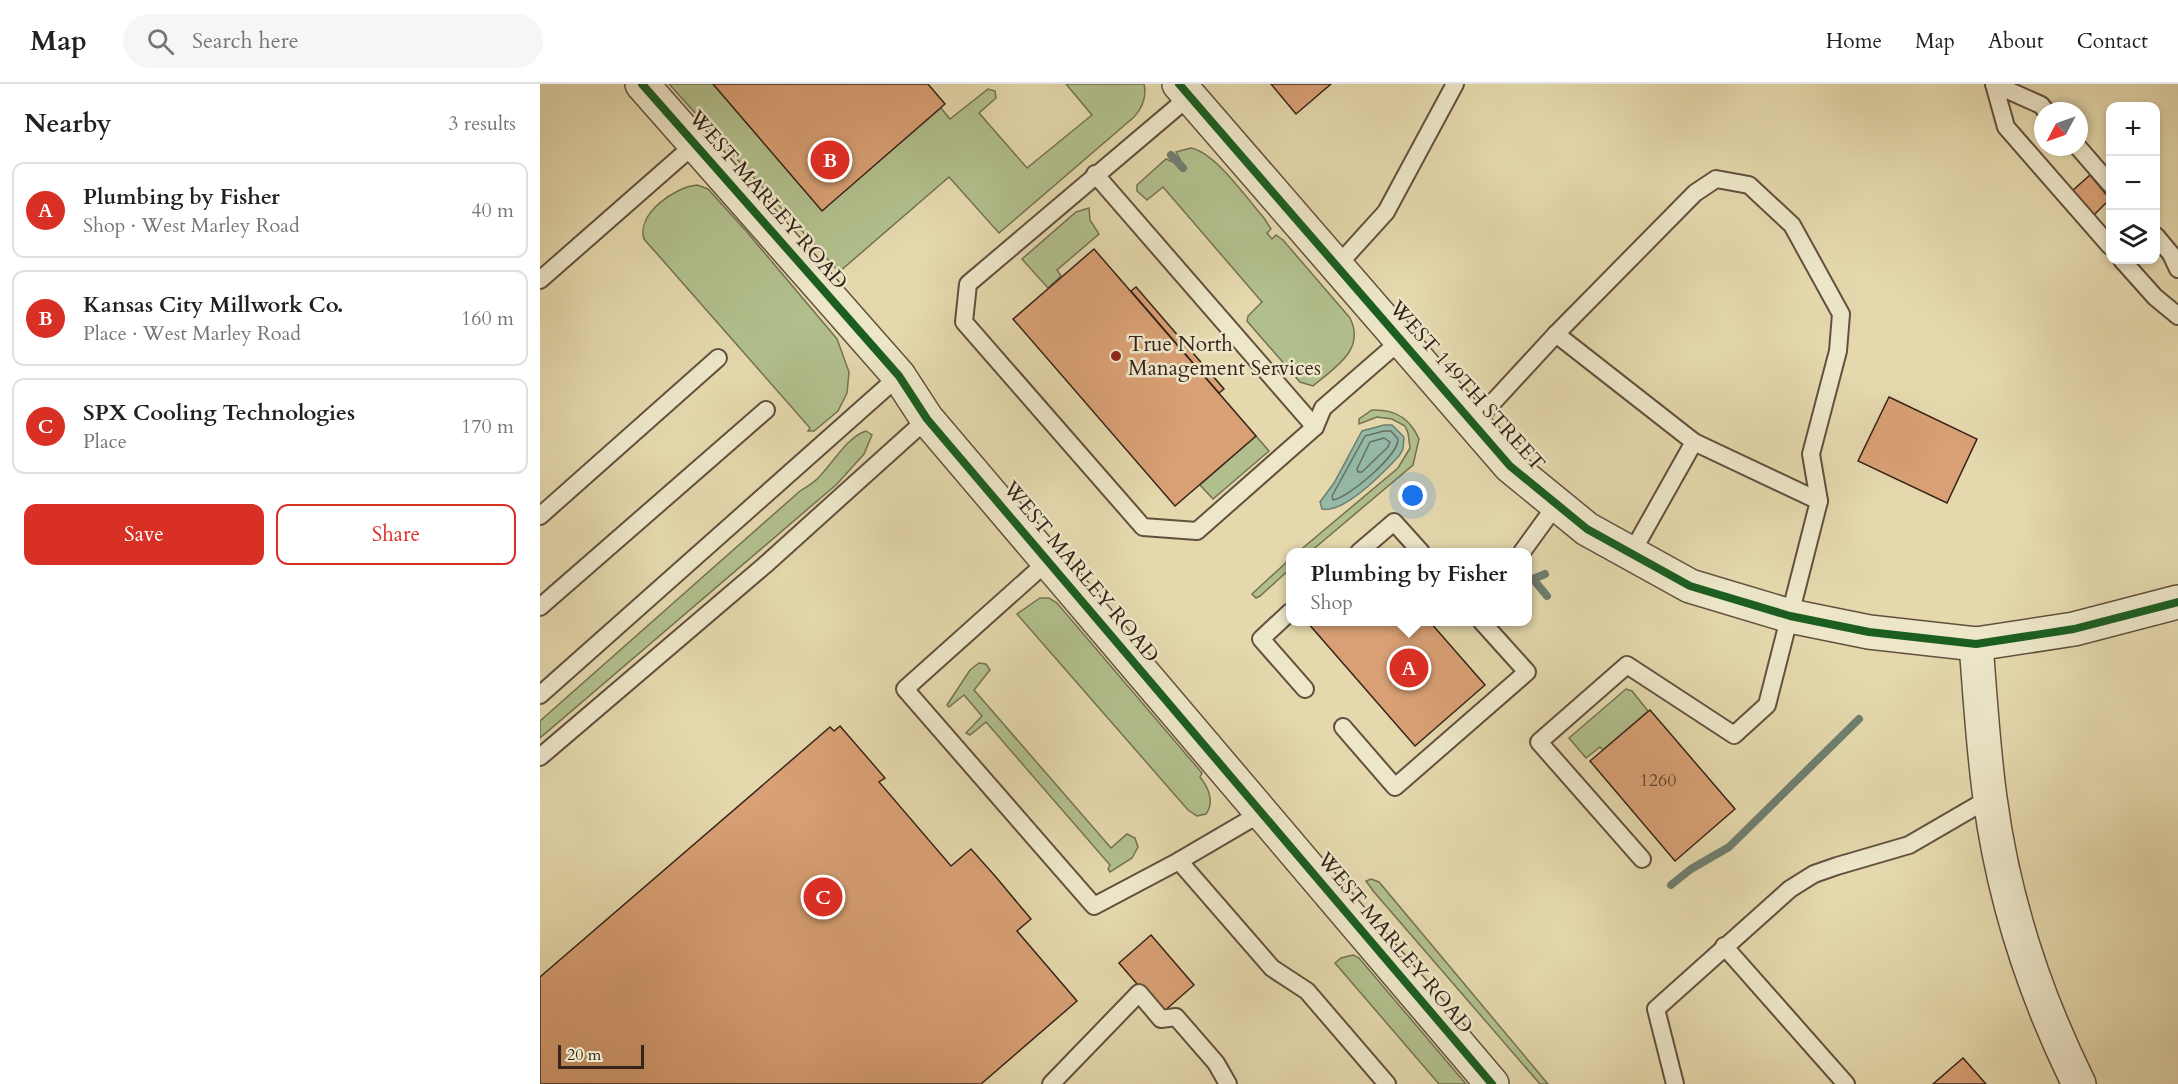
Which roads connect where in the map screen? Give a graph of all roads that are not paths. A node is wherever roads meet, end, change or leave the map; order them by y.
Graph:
1 (642, 84) edge
2 (1455, 84) edge
3 (1994, 84) edge
4 (1185, 90) edge
5 (2034, 102) edge
6 (695, 144) junction
7 (2086, 156) edge
8 (1095, 174) junction
9 (2106, 179) edge
10 (2106, 241) edge
11 (2160, 241) edge
12 (2126, 264) edge
13 (1337, 266) junction
14 (2178, 269) edge
15 (540, 280) edge
16 (2178, 316) edge
17 (1556, 334) junction
18 (1400, 341) junction
19 (718, 358) dead end
20 (899, 376) junction
21 (766, 410) dead end
22 (927, 419) junction
23 (1473, 424) junction
24 (1315, 427) junction
25 (1694, 442) junction
26 (1819, 501) junction
27 (1556, 505) junction
28 (540, 516) edge
29 (1364, 548) edge
30 (1417, 548) edge
31 (1525, 548) edge
32 (1631, 554) junction
33 (1048, 561) junction
34 (2178, 602) edge
35 (540, 608) edge
36 (1286, 616) edge
37 (1790, 616) junction
38 (1486, 626) edge
39 (1976, 644) junction
40 (1305, 689) dead end
41 (540, 695) edge
42 (1343, 728) dead end
43 (540, 757) edge
44 (1990, 798) junction
45 (1261, 813) junction
46 (1642, 859) dead end
47 (1179, 861) junction
48 (1724, 946) junction
49 (1051, 1084) edge
50 (1228, 1084) edge
51 (1387, 1084) edge
52 (1492, 1084) edge
53 (1675, 1084) edge
54 (1846, 1084) edge
55 (2079, 1084) edge

1 - 6 street, WEST MARLEY ROAD
2 - 13 lane
3 - 5 lane
3 - 10 lane
4 - 8 lane
4 - 13 street, WEST 149TH STREET
6 - 15 lane
6 - 20 street, WEST MARLEY ROAD
7 - 9 lane
8 - 24 lane
8 - 24 lane
11 - 14 lane
12 - 16 lane
13 - 18 street, WEST 149TH STREET
17 - 23 lane
17 - 25 lane
17 - 26 lane
18 - 23 street, WEST 149TH STREET
18 - 24 lane
19 - 28 lane
20 - 22 street, WEST MARLEY ROAD
20 - 41 lane
21 - 35 lane
22 - 33 street, WEST MARLEY ROAD
22 - 43 lane
23 - 27 street, WEST 149TH STREET
25 - 26 lane
25 - 32 lane
26 - 37 lane
27 - 31 lane
27 - 32 street, WEST 149TH STREET
29 - 30 lane
32 - 37 street, WEST 149TH STREET
33 - 45 street, WEST MARLEY ROAD
33 - 47 lane
34 - 39 street, WEST 149TH STREET
36 - 40 lane
37 - 39 street, WEST 149TH STREET
37 - 46 lane
38 - 42 lane
39 - 44 street
44 - 48 lane
44 - 55 street
45 - 47 lane
45 - 52 street, WEST MARLEY ROAD
47 - 51 lane
48 - 53 lane
48 - 54 lane
49 - 50 lane

